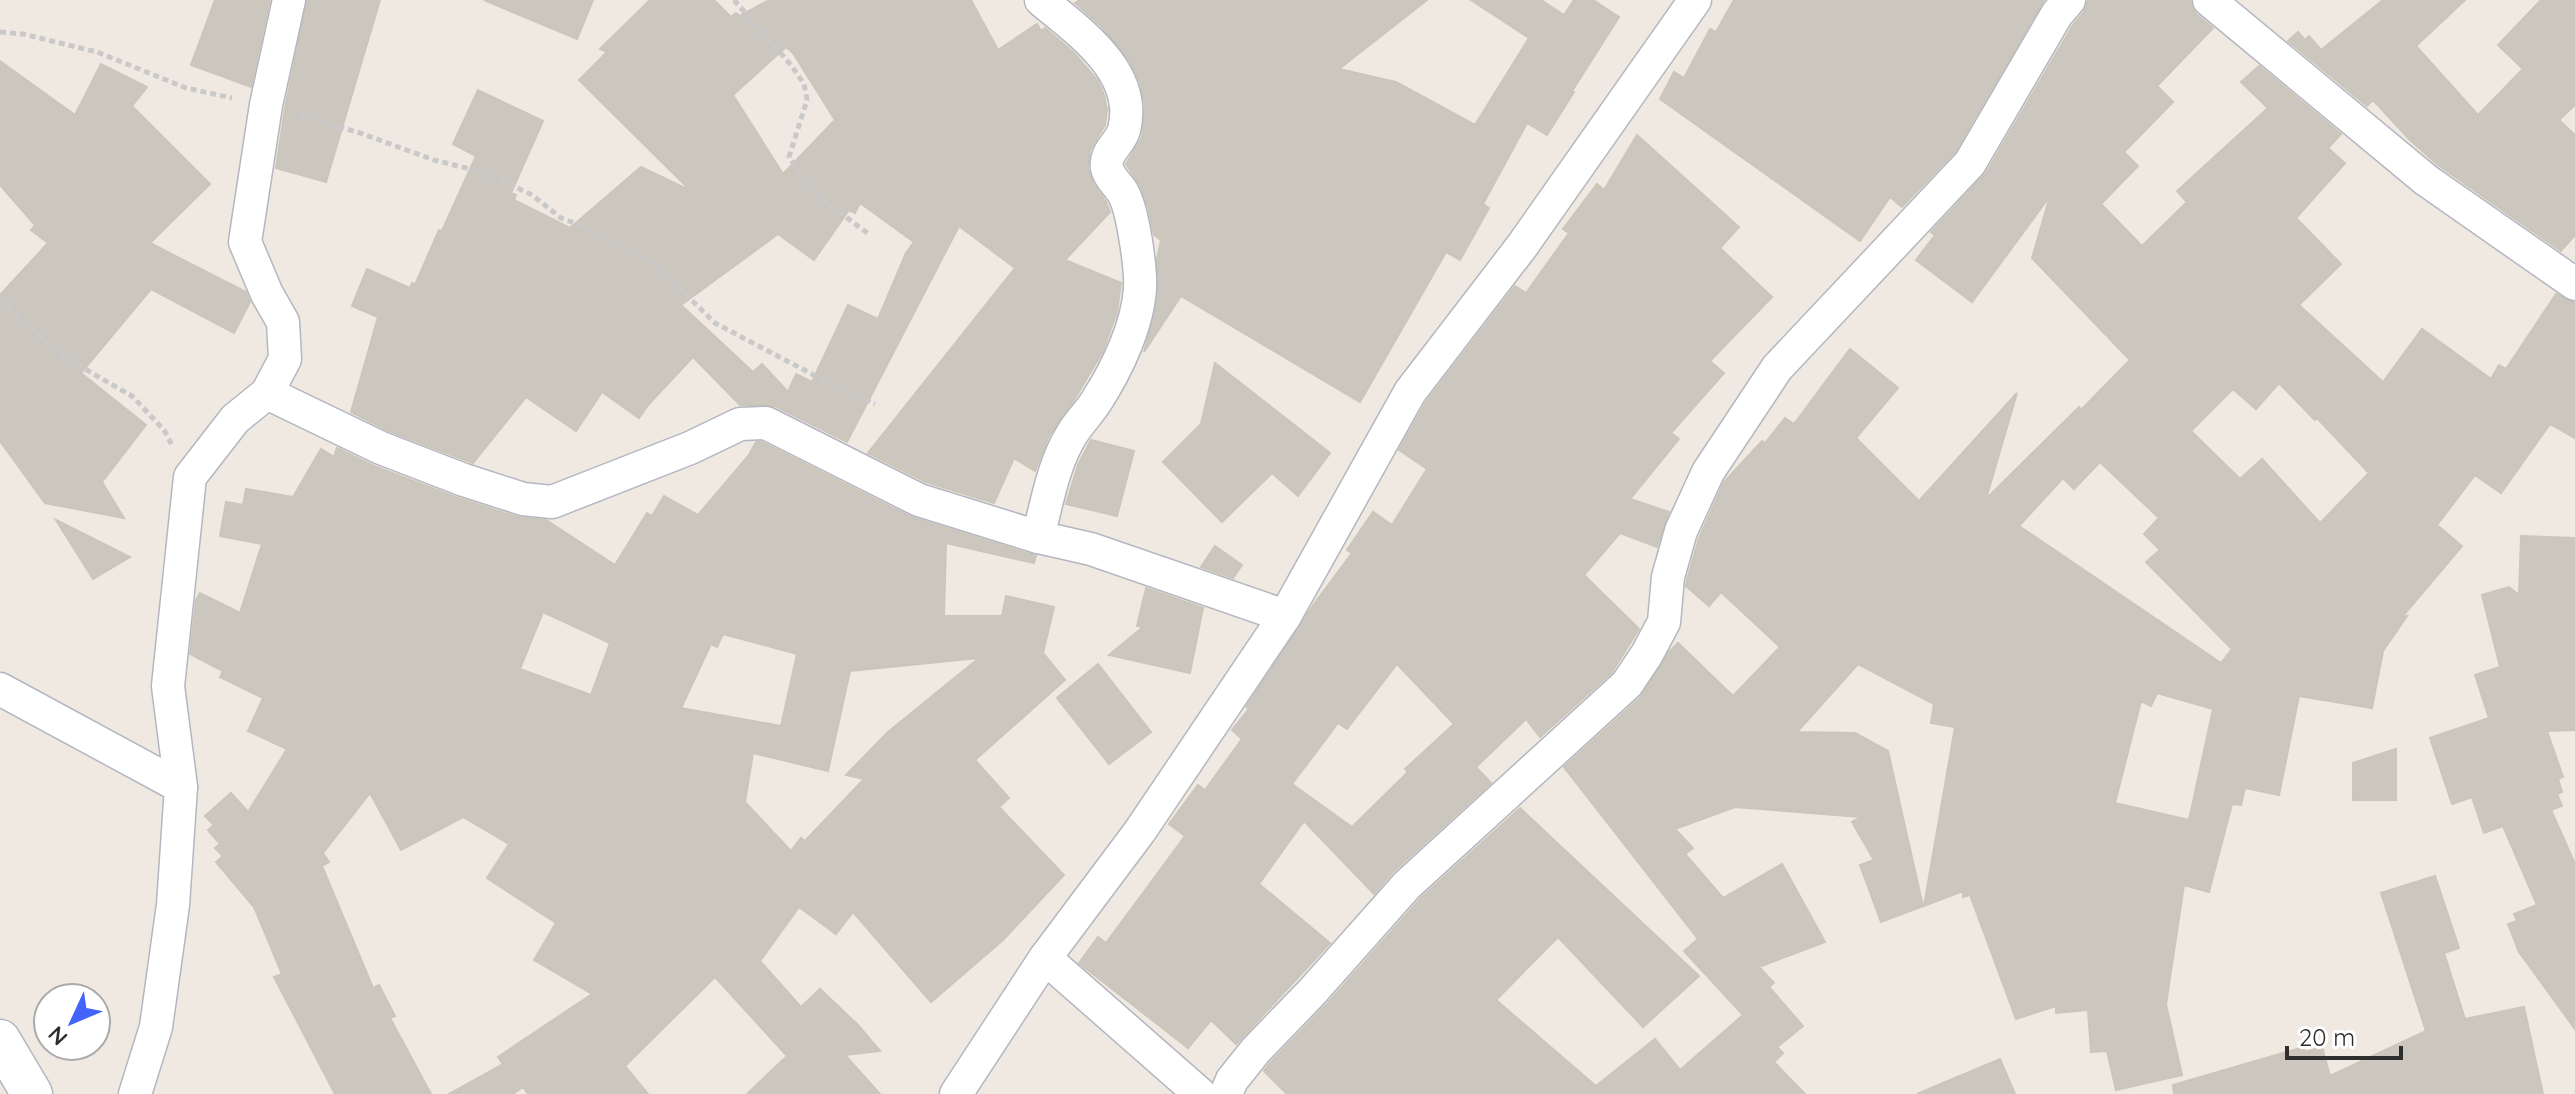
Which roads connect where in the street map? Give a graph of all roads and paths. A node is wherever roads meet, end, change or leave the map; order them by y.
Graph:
1 (289, 0) edge
2 (734, 0) edge
3 (1041, 0) edge
4 (1695, 0) edge
5 (2069, 0) edge
6 (2209, 0) edge
7 (0, 32) edge
8 (266, 105) junction
9 (870, 235) dead end
10 (2575, 284) edge
11 (0, 301) edge
12 (267, 393) junction
13 (875, 404) dead end
14 (190, 477) junction
15 (1038, 537) junction
16 (1285, 616) junction
17 (0, 689) edge
18 (181, 787) junction
19 (1045, 958) junction
20 (0, 1040) edge
21 (32, 1094) edge
22 (135, 1094) edge
23 (956, 1094) edge
24 (1200, 1094) edge
25 (1226, 1094) edge

1 - 8 street
2 - 9 path
3 - 15 street
4 - 16 street
5 - 25 street
6 - 10 street
7 - 8 path
8 - 12 street
8 - 13 path
11 - 14 path
12 - 14 street
12 - 15 street
14 - 18 street
15 - 16 street
16 - 19 street
17 - 18 street
18 - 22 street
19 - 23 street
19 - 24 street
20 - 21 street

